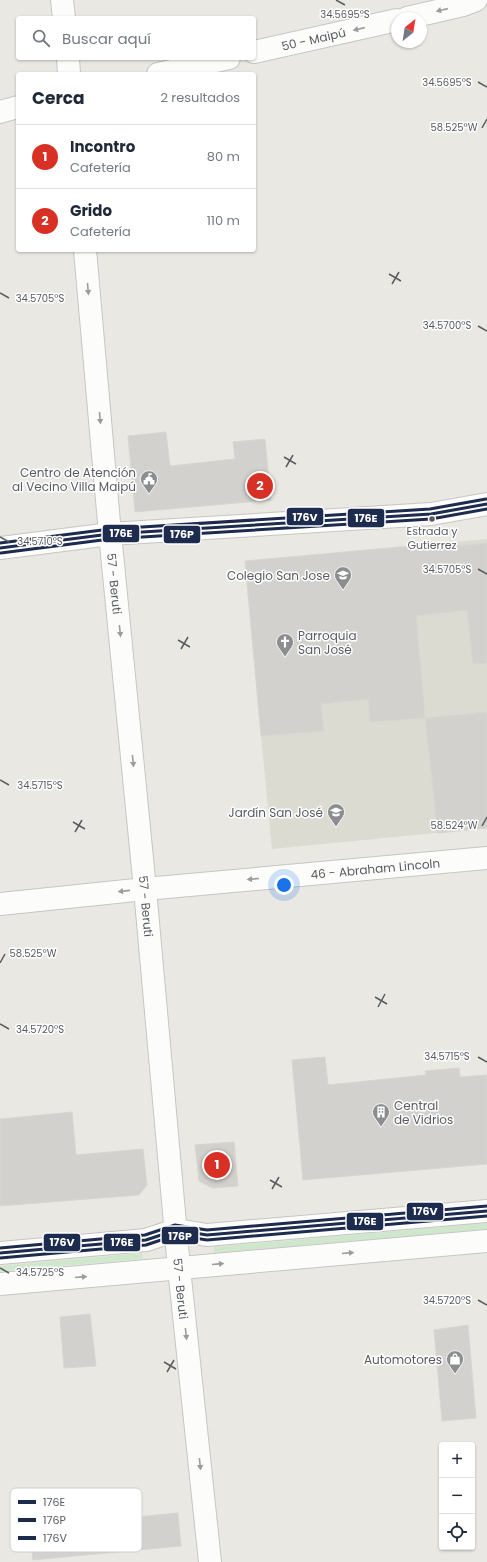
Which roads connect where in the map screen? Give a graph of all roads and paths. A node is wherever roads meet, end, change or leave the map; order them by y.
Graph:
1 (62, 0) edge
2 (476, 0) edge
3 (427, 13) edge
4 (64, 16) edge
5 (391, 21) edge
6 (256, 52) edge
7 (68, 60) edge
8 (220, 60) edge
9 (69, 72) edge
10 (167, 72) edge
11 (16, 108) edge
12 (0, 112) edge
13 (85, 252) edge
14 (487, 504) edge
15 (110, 534) junction
16 (0, 548) edge
17 (487, 858) edge
18 (145, 889) junction
19 (0, 904) edge
20 (487, 1211) edge
21 (176, 1230) junction
22 (487, 1241) edge
23 (0, 1253) edge
24 (179, 1268) junction
25 (0, 1284) edge
26 (210, 1562) edge

1 - 4 street
2 -> 3 street
5 -> 6 street, 50 - Maipú
7 - 9 street
8 - 10 street
11 - 12 street
13 -> 15 street, 57 - Beruti
14 - 15 street
15 - 16 street
15 -> 18 street, 57 - Beruti
17 -> 18 street, 46 - Abraham Lincoln
18 -> 19 street, 46 - Abraham Lincoln
18 - 21 street, 57 - Beruti
20 - 21 street
21 - 23 street
21 - 24 street, 57 - Beruti
24 -> 22 street
25 -> 24 street
24 -> 26 street, 57 - Beruti

